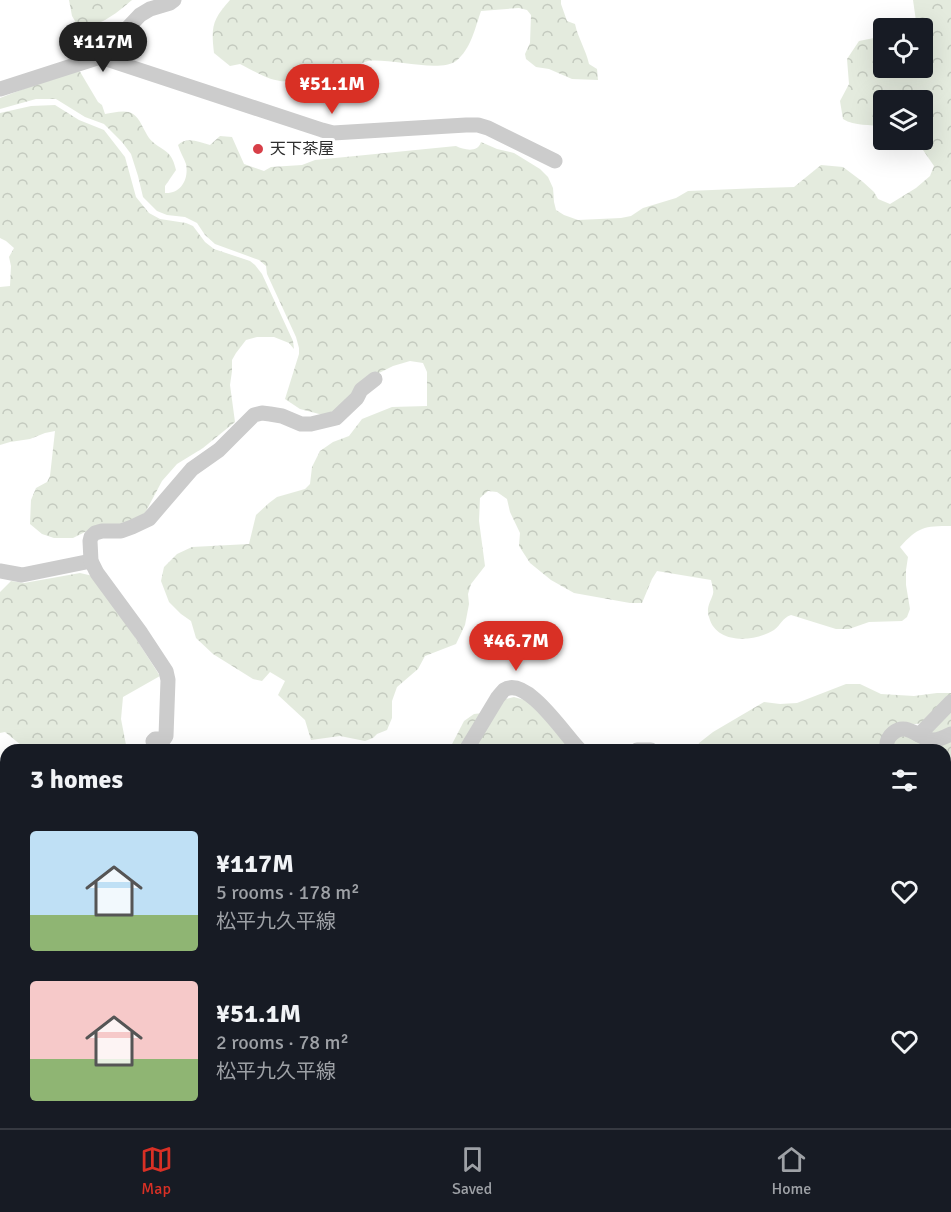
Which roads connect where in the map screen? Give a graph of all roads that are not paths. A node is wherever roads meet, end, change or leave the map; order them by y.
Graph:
1 (174, 0) edge
2 (100, 57) junction
3 (0, 89) edge
4 (555, 161) dead end
5 (375, 379) dead end
6 (92, 561) junction
7 (0, 571) edge
8 (951, 702) edge
9 (951, 734) edge
10 (919, 735) junction
11 (154, 744) edge
12 (470, 744) edge
13 (575, 744) edge
14 (887, 744) edge

1 - 2 street
2 - 3 street
2 - 4 street
5 - 6 street
6 - 7 street
6 - 11 street
8 - 10 street
9 - 10 street
10 - 14 street
12 - 13 street

